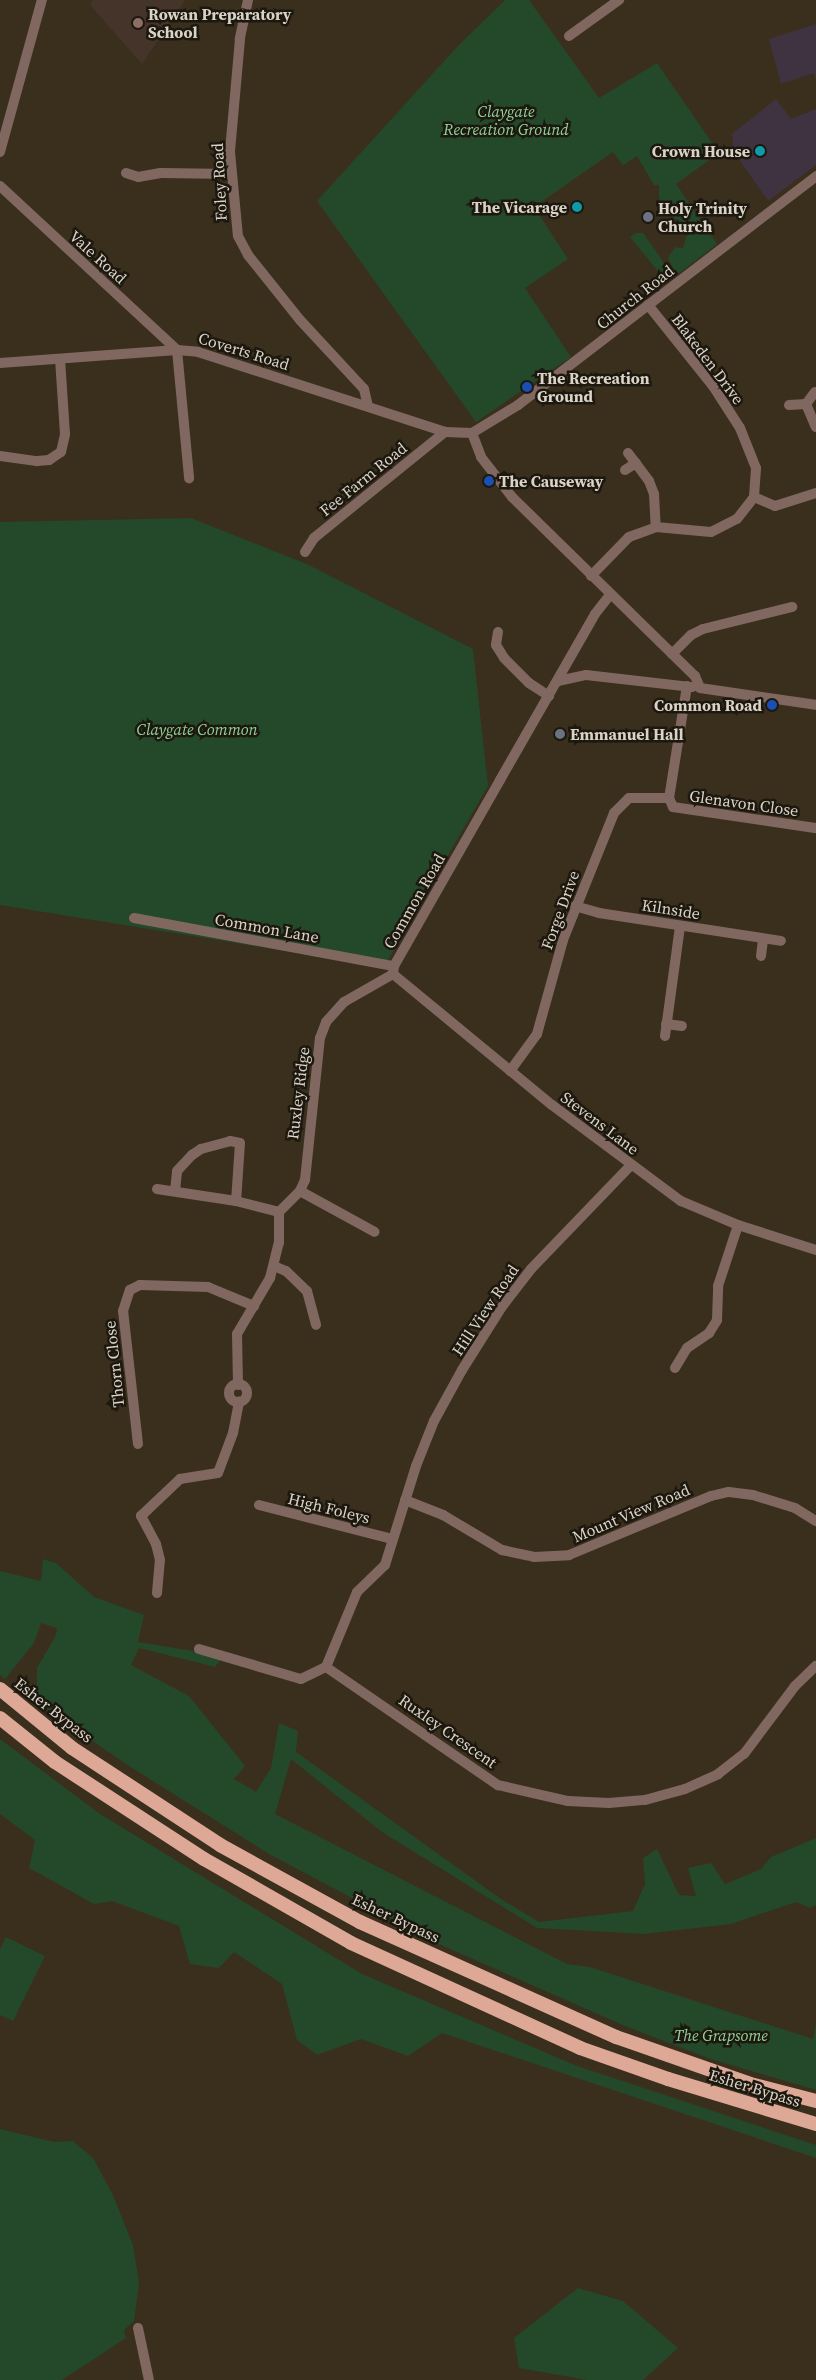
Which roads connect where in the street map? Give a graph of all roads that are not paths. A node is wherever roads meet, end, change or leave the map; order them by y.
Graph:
1 (42, 0) edge
2 (248, 0) edge
3 (619, 0) edge
4 (569, 36) dead end
5 (0, 152) edge
6 (126, 173) dead end
7 (231, 174) junction
8 (815, 178) edge
9 (0, 186) edge
10 (648, 305) junction
11 (177, 350) junction
12 (60, 359) junction
13 (0, 363) edge
14 (815, 392) edge
15 (806, 404) junction
16 (789, 405) dead end
17 (368, 406) junction
18 (816, 427) edge
19 (445, 432) junction
20 (472, 433) junction
21 (628, 454) dead end
22 (0, 456) edge
23 (636, 463) junction
24 (625, 470) dead end
25 (189, 478) dead end
26 (816, 493) edge
27 (754, 497) junction
28 (656, 527) junction
29 (304, 552) dead end
30 (591, 576) junction
31 (610, 595) junction
32 (792, 607) dead end
33 (498, 632) dead end
34 (672, 654) junction
35 (558, 680) junction
36 (687, 686) junction
37 (700, 688) junction
38 (549, 696) junction
39 (816, 705) edge
40 (669, 798) junction
41 (816, 828) edge
42 (575, 906) junction
43 (134, 918) dead end
44 (680, 926) junction
45 (763, 939) junction
46 (781, 942) dead end
47 (761, 956) dead end
48 (394, 970) junction
49 (666, 1024) junction
50 (682, 1026) dead end
51 (665, 1036) dead end
52 (510, 1071) junction
53 (631, 1165) junction
54 (157, 1190) dead end
55 (175, 1191) junction
56 (300, 1191) junction
57 (236, 1201) junction
58 (279, 1212) junction
59 (738, 1225) junction
60 (375, 1232) dead end
61 (816, 1250) edge
62 (274, 1266) junction
63 (254, 1306) junction
64 (316, 1325) dead end
65 (675, 1368) dead end
66 (138, 1444) dead end
67 (405, 1500) junction
68 (259, 1506) dead end
69 (816, 1521) edge
70 (392, 1539) junction
71 (157, 1593) dead end
72 (199, 1649) dead end
73 (816, 1666) edge
74 (326, 1667) junction
75 (0, 1689) edge
76 (0, 1718) edge
77 (816, 2101) edge
78 (816, 2124) edge
79 (138, 2328) dead end
80 (149, 2380) edge

1 - 5 street
2 - 7 street, Foley Road
3 - 4 street
6 - 7 street
7 - 17 street, Foley Road
8 - 10 street, Church Road
9 - 11 street, Vale Road
10 - 20 street, Church Road
10 - 27 street, Blakeden Drive
11 - 12 street, Coverts Road
11 - 17 street, Coverts Road
11 - 25 street
12 - 13 street, Coverts Road
12 - 22 street
14 - 15 street
15 - 16 street
15 - 18 street
17 - 19 street, Coverts Road
19 - 20 street, Coverts Road
19 - 29 street, Fee Farm Road
20 - 30 street
21 - 23 street
23 - 24 street
23 - 28 street
26 - 27 street
27 - 28 street
28 - 30 street
30 - 31 street
31 - 34 street
31 - 35 street, Common Road
32 - 34 street
33 - 38 street
34 - 37 street
35 - 36 street
35 - 38 street, Common Road
36 - 37 street
36 - 40 street, Glenavon Close
37 - 39 street
38 - 48 street, Common Road
40 - 41 street, Glenavon Close
40 - 42 street, Forge Drive
42 - 44 street, Kilnside
42 - 52 street, Forge Drive
43 - 48 street, Common Lane
44 - 45 street, Kilnside
44 - 49 street
45 - 46 street, Kilnside
45 - 47 street
48 - 52 street, Stevens Lane
48 - 56 street, Ruxley Ridge
49 - 50 street
49 - 51 street
52 - 53 street, Stevens Lane
53 - 59 street, Stevens Lane
53 - 67 street, Hill View Road
54 - 55 street
55 - 57 street
55 - 57 street
56 - 58 street
56 - 60 street
57 - 58 street
58 - 62 street
59 - 61 street, Stevens Lane
59 - 65 street
62 - 63 street
62 - 64 street
63 - 66 street, Thorn Close
63 - 71 street
67 - 69 street, Mount View Road
67 - 70 street
68 - 70 street, High Foleys
70 - 74 street
72 - 74 street
73 - 74 street, Ruxley Crescent
75 - 77 highway, Esher Bypass
76 - 78 highway, Esher Bypass
79 - 80 street

